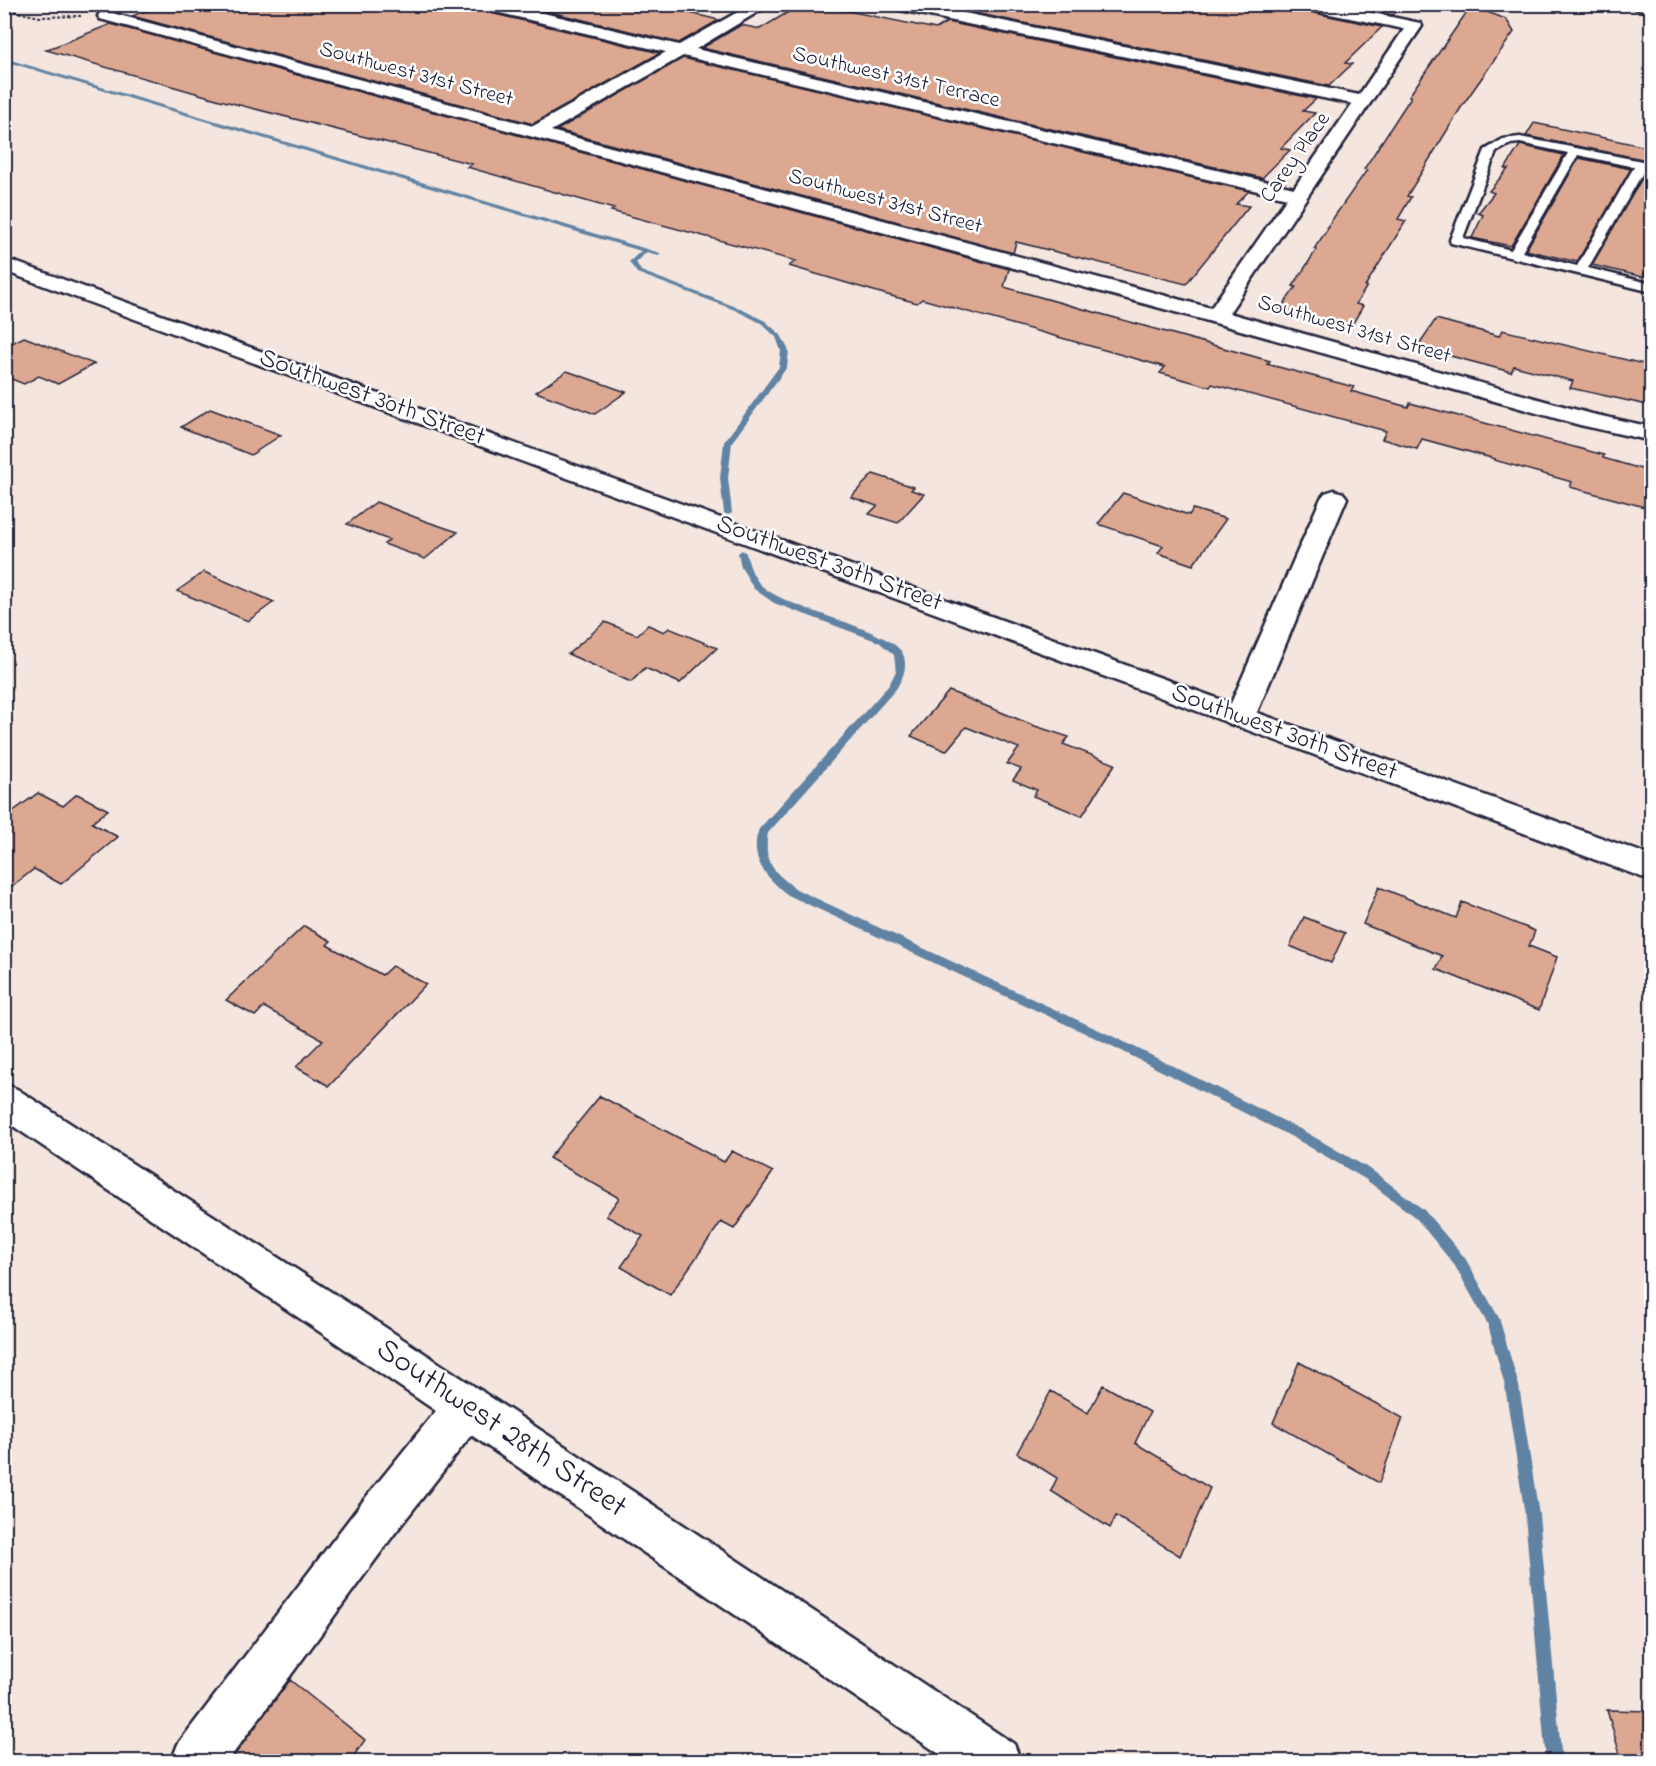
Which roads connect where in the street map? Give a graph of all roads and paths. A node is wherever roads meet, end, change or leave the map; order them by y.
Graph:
1 (483, 4) edge
2 (764, 4) edge
3 (896, 4) edge
4 (1305, 4) edge
5 (1637, 4) edge
6 (128, 5) edge
7 (1652, 7) edge
8 (4, 9) edge
9 (81, 16) dead end
10 (680, 51) junction
11 (1364, 101) junction
12 (535, 132) junction
13 (1575, 152) junction
14 (1645, 165) edge
15 (1299, 195) junction
16 (1515, 254) junction
17 (4, 264) edge
18 (1581, 270) junction
19 (1652, 288) edge
20 (1216, 316) junction
21 (1652, 434) edge
22 (1334, 498) dead end
23 (1240, 717) junction
24 (1652, 869) edge
25 (4, 1100) edge
26 (467, 1406) junction
27 (196, 1761) edge
28 (996, 1761) edge

1 - 10 street, Southwest 31st Terrace
2 - 10 street
3 - 11 street
4 - 11 street, Carey Place
5 - 7 street
6 - 12 street, Southwest 31st Street
8 - 9 path
10 - 12 street
10 - 15 street, Southwest 31st Terrace
11 - 15 street, Carey Place
12 - 20 street, Southwest 31st Street
13 - 14 lane
13 - 16 lane
13 - 16 lane
14 - 18 lane
15 - 20 street, Carey Place
16 - 18 lane
17 - 23 street, Southwest 30th Street
18 - 19 lane
20 - 21 street, Southwest 31st Street
22 - 23 street
23 - 24 street, Southwest 30th Street
25 - 26 street, Southwest 28th Street
26 - 27 street
26 - 28 street, Southwest 28th Street

